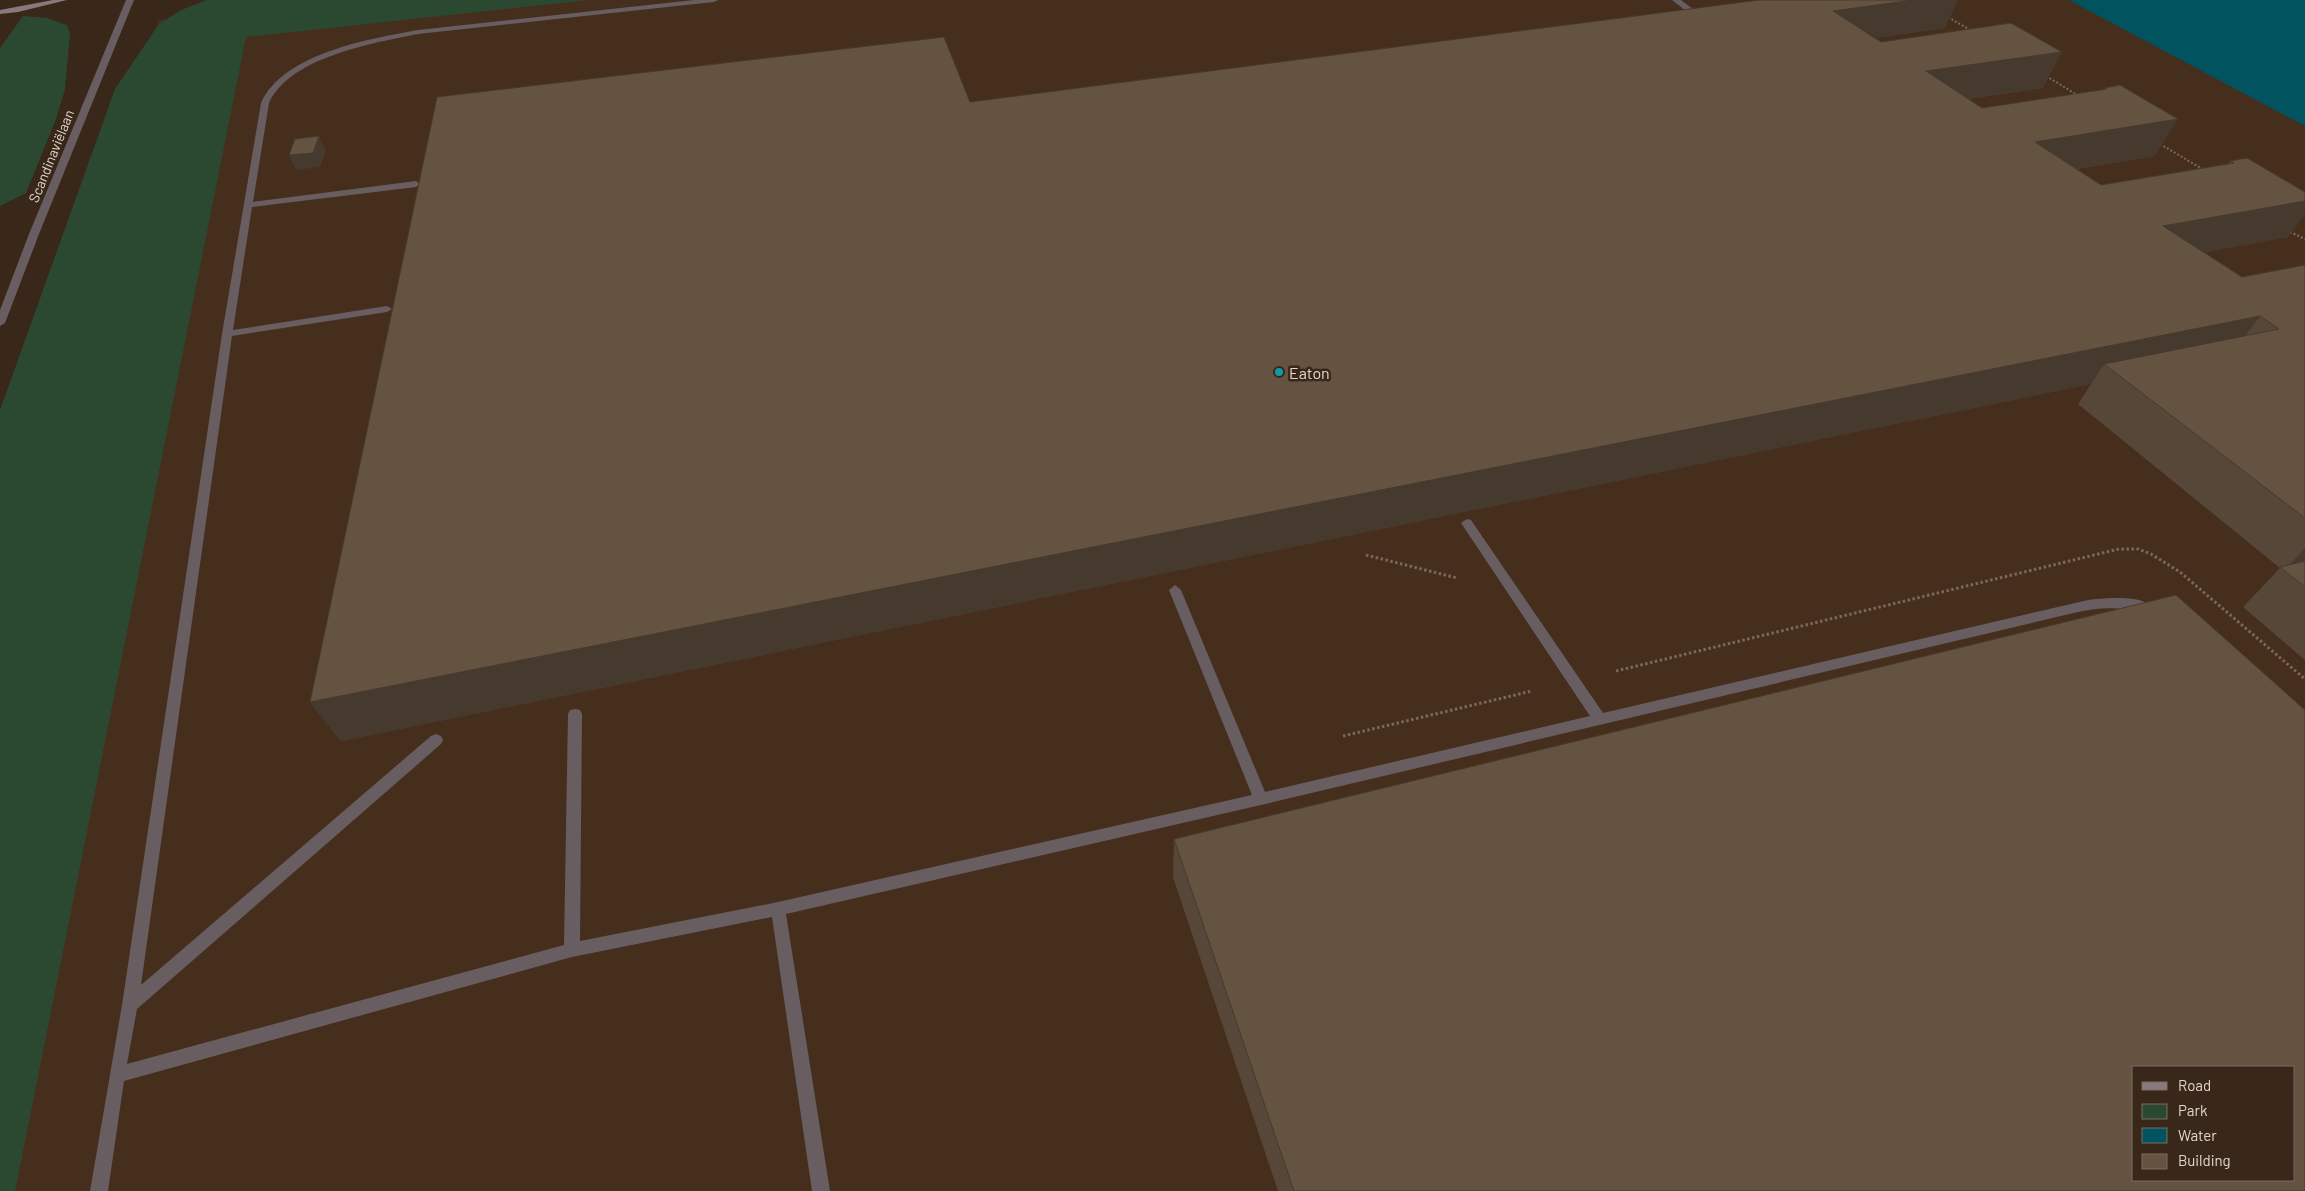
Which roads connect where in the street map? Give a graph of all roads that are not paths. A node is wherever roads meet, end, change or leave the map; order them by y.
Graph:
1 (63, 0) edge
2 (130, 0) edge
3 (714, 0) edge
4 (1676, 0) edge
5 (0, 12) edge
6 (1712, 27) edge
7 (416, 184) dead end
8 (248, 206) junction
9 (387, 309) dead end
10 (0, 323) edge
11 (227, 334) junction
12 (1467, 524) dead end
13 (1176, 590) dead end
14 (2161, 616) edge
15 (575, 714) dead end
16 (1599, 719) junction
17 (436, 740) dead end
18 (1261, 799) junction
19 (778, 909) junction
20 (572, 950) junction
21 (130, 1005) junction
22 (117, 1075) junction
23 (99, 1191) edge
24 (822, 1191) edge

1 - 5 street
2 - 10 street, Scandinaviëlaan
3 - 8 street
4 - 6 street
7 - 8 street
8 - 11 street
9 - 11 street
11 - 21 street
12 - 16 street
13 - 18 street
14 - 16 street
15 - 20 street
16 - 18 street
17 - 21 street
18 - 19 street
19 - 20 street
19 - 24 street
20 - 22 street
21 - 22 street
22 - 23 street

